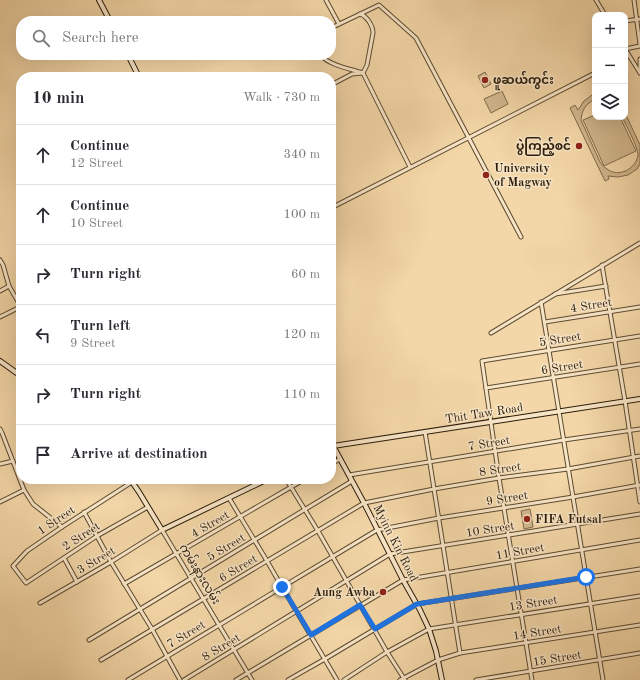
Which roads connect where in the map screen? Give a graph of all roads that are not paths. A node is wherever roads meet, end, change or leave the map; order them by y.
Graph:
1 (99, 0) edge
2 (326, 0) edge
3 (596, 0) edge
4 (634, 0) edge
5 (602, 12) edge
6 (360, 13) junction
7 (107, 16) edge
8 (335, 16) edge
9 (336, 18) edge
10 (638, 19) edge
11 (628, 21) edge
12 (339, 24) junction
13 (336, 26) edge
14 (640, 45) edge
15 (628, 48) edge
16 (628, 54) edge
17 (640, 59) edge
18 (130, 60) edge
19 (326, 60) edge
20 (136, 72) edge
21 (363, 73) junction
22 (640, 74) edge
23 (592, 75) edge
24 (336, 82) edge
25 (468, 137) junction
26 (410, 167) junction
27 (336, 205) edge
28 (521, 237) dead end
29 (640, 243) edge
30 (0, 260) edge
31 (602, 265) junction
32 (2, 266) edge
33 (9, 286) junction
34 (606, 286) junction
35 (0, 291) edge
36 (553, 294) junction
37 (16, 297) edge
38 (542, 302) junction
39 (640, 306) edge
40 (16, 308) edge
41 (610, 311) junction
42 (0, 317) edge
43 (545, 322) junction
44 (491, 333) dead end
45 (640, 336) edge
46 (615, 340) junction
47 (549, 350) junction
48 (0, 361) edge
49 (5, 364) junction
50 (640, 364) edge
51 (0, 367) edge
52 (620, 367) junction
53 (16, 372) edge
54 (554, 377) junction
55 (486, 388) junction
56 (640, 399) edge
57 (626, 401) junction
58 (559, 412) junction
59 (492, 422) junction
60 (0, 429) edge
61 (640, 429) edge
62 (630, 431) junction
63 (425, 432) junction
64 (564, 440) junction
65 (336, 444) edge
66 (496, 451) junction
67 (336, 452) edge
68 (640, 456) edge
69 (633, 458) junction
70 (340, 459) junction
71 (13, 461) junction
72 (336, 461) edge
73 (430, 462) junction
74 (0, 464) edge
75 (16, 469) edge
76 (568, 469) junction
77 (348, 475) junction
78 (499, 478) junction
79 (352, 481) junction
80 (22, 484) edge
81 (126, 484) edge
82 (133, 484) edge
83 (258, 484) edge
84 (289, 484) edge
85 (296, 484) edge
86 (639, 485) edge
87 (291, 487) junction
88 (434, 489) junction
89 (24, 490) junction
90 (573, 497) junction
91 (229, 498) junction
92 (0, 502) edge
93 (640, 502) edge
94 (364, 503) junction
95 (148, 507) junction
96 (504, 507) junction
97 (304, 510) junction
98 (84, 512) junction
99 (640, 514) edge
100 (240, 516) junction
101 (439, 518) junction
102 (578, 524) junction
103 (62, 527) junction
104 (162, 530) junction
105 (377, 530) junction
106 (318, 531) junction
107 (509, 535) junction
108 (97, 536) junction
109 (254, 540) junction
110 (640, 540) edge
111 (444, 546) junction
112 (582, 550) junction
113 (176, 554) junction
114 (390, 554) junction
115 (332, 557) junction
116 (64, 558) junction
117 (267, 561) junction
118 (513, 561) junction
119 (111, 562) junction
120 (640, 569) edge
121 (448, 572) junction
122 (586, 577) junction
123 (190, 579) junction
124 (403, 580) junction
125 (346, 581) junction
126 (77, 582) junction
127 (26, 583) joint
128 (124, 584) junction
129 (282, 587) junction
130 (517, 588) junction
131 (640, 596) edge
132 (452, 598) junction
133 (204, 599) junction
134 (40, 603) dead end
135 (417, 604) junction
136 (591, 604) junction
137 (360, 605) junction
138 (139, 610) junction
139 (296, 611) junction
140 (522, 614) junction
141 (219, 625) junction
142 (456, 625) junction
143 (640, 625) edge
144 (152, 629) junction
145 (375, 629) junction
146 (429, 629) junction
147 (595, 632) junction
148 (311, 635) junction
149 (89, 640) dead end
150 (526, 642) junction
151 (234, 650) junction
152 (387, 652) junction
153 (460, 653) junction
154 (640, 653) edge
155 (167, 657) junction
156 (325, 659) junction
157 (101, 660) dead end
158 (438, 660) junction
159 (600, 660) junction
160 (530, 671) junction
161 (247, 673) junction
162 (405, 679) edge
163 (128, 680) edge
164 (180, 680) edge
165 (184, 680) edge
166 (236, 680) edge
167 (252, 680) edge
168 (288, 680) edge
169 (337, 680) edge
170 (344, 680) edge
171 (400, 680) edge
172 (442, 680) edge
173 (476, 680) edge
174 (532, 680) edge
175 (603, 680) edge

1 - 7 street
2 - 8 street
3 - 5 street
4 - 10 street
6 - 12 street
6 - 21 street
6 - 25 street
9 - 12 street
10 - 11 street
10 - 14 street
12 - 13 street
14 - 15 street
16 - 22 street
17 - 22 street
18 - 20 street
19 - 21 street
21 - 24 street
21 - 26 street
23 - 25 street
25 - 26 street
25 - 28 street
26 - 27 street
29 - 31 street
30 - 32 street
31 - 34 street
31 - 36 street
32 - 33 street
33 - 35 street
33 - 37 street
34 - 36 street
34 - 41 street
36 - 38 street
38 - 43 street
38 - 44 street
39 - 41 street, 4 Street
40 - 42 street
41 - 43 street, 4 Street
41 - 46 street
43 - 47 street
45 - 46 street, 5 Street
46 - 47 street, 5 Street
46 - 52 street
47 - 54 street
47 - 55 street, 5 Street
48 - 49 street
49 - 51 street
49 - 53 street
50 - 52 street, 6 Street
52 - 54 street, 6 Street
52 - 57 street
54 - 55 street, 6 Street
54 - 58 street
55 - 59 street
56 - 57 street, Thit Taw Road
57 - 58 street, Thit Taw Road
57 - 62 street
58 - 59 street, Thit Taw Road
58 - 64 street
59 - 63 street, Thit Taw Road
59 - 66 street
60 - 71 street
61 - 62 street, 7 Street
62 - 64 street, 7 Street
62 - 69 street
63 - 65 street, Thit Taw Road
63 - 73 street
64 - 66 street, 7 Street
64 - 76 street
66 - 73 street, 7 Street
66 - 78 street
67 - 70 street
68 - 69 street, 8 Street
69 - 76 street, 8 Street
69 - 86 street
70 - 72 street
70 - 77 street
71 - 74 street
71 - 75 street
73 - 77 street, 7 Street
73 - 88 street
76 - 78 street, 8 Street
76 - 90 street
77 - 79 street
78 - 88 street, 8 Street
78 - 96 street
79 - 94 street, Myinn Kin Road
79 - 97 street, 5 Street
80 - 89 street
81 - 98 street, 1 Street
82 - 95 street, ကမ်းနားလမ်း
83 - 91 street
84 - 87 street
85 - 87 street, 4 Street
86 - 90 street, 9 Street
86 - 93 street
87 - 97 street
87 - 100 street, 4 Street
88 - 94 street, 8 Street
88 - 101 street
89 - 92 street
89 - 103 street
90 - 96 street, 9 Street
90 - 102 street
91 - 100 street
91 - 104 street
94 - 105 street, Myinn Kin Road
94 - 106 street, 6 Street
95 - 104 street, ကမ်းနားလမ်း
95 - 108 street, 2 Street
96 - 101 street, 9 Street
96 - 107 street
97 - 106 street
97 - 109 street, 5 Street
98 - 103 street, 1 Street
98 - 108 street
99 - 102 street, 10 Street
100 - 109 street
100 - 113 street, 4 Street
101 - 105 street, 9 Street
101 - 111 street
102 - 107 street, 10 Street
102 - 112 street
103 - 127 street, 1 Street
104 - 113 street, ကမ်းနားလမ်း
104 - 119 street, 3 Street
105 - 114 street, Myinn Kin Road
105 - 115 street, 7 Street
106 - 115 street
106 - 117 street, 6 Street
107 - 111 street, 10 Street
107 - 118 street
108 - 116 street, 2 Street
108 - 119 street
109 - 117 street
109 - 123 street, 5 Street
110 - 112 street, 11 Street
111 - 114 street, 10 Street
111 - 121 street
112 - 118 street, 11 Street
112 - 122 street
113 - 123 street, ကမ်းနားလမ်း
113 - 128 street, 4 Street
114 - 124 street, Myinn Kin Road
114 - 125 street, 8 Street
115 - 125 street
115 - 129 street, 7 Street
116 - 126 street
116 - 127 street, 2 Street
117 - 129 street
117 - 133 street, 6 Street
118 - 121 street, 11 Street
118 - 130 street
119 - 126 street, 3 Street
119 - 128 street
120 - 122 street
121 - 124 street, 11 Street
121 - 132 street
122 - 130 street
122 - 136 street
123 - 133 street, ကမ်းနားလမ်း
123 - 138 street, 5 Street
124 - 135 street, Myinn Kin Road
124 - 137 street
125 - 137 street
125 - 139 street, 8 Street
126 - 134 street, 3 Street
128 - 138 street
129 - 139 street
129 - 141 street, 7 Street
130 - 132 street
130 - 140 street
131 - 136 street, 13 Street
132 - 135 street
132 - 142 street
133 - 141 street, ကမ်းနားလမ်း
133 - 144 street, 6 Street
135 - 145 street
135 - 146 street, Myinn Kin Road
136 - 140 street, 13 Street
136 - 147 street
137 - 145 street
137 - 148 street
138 - 144 street
138 - 149 street, 5 Street
139 - 148 street
139 - 151 street, 8 Street
140 - 142 street, 13 Street
140 - 150 street
141 - 151 street, ကမ်းနားလမ်း
141 - 155 street, 7 Street
142 - 146 street, 13 Street
142 - 153 street
143 - 147 street, 14 Street
144 - 155 street
144 - 157 street, 6 Street
145 - 152 street
145 - 156 street
146 - 152 street
146 - 158 street, Myinn Kin Road
147 - 150 street, 14 Street
147 - 159 street
148 - 156 street
148 - 161 street
150 - 153 street, 14 Street
150 - 160 street
151 - 161 street, ကမ်းနားလမ်း
151 - 165 street, 8 Street
152 - 162 street
152 - 170 street
153 - 158 street, 14 Street
154 - 159 street, 15 Street
155 - 163 street, 7 Street
155 - 164 street
156 - 168 street
156 - 169 street
158 - 162 street, 14 Street
158 - 172 street, Myinn Kin Road
159 - 160 street, 15 Street
159 - 175 street
160 - 173 street, 15 Street
160 - 174 street
161 - 166 street
161 - 167 street, ကမ်းနားလမ်း
162 - 171 street, 14 Street

